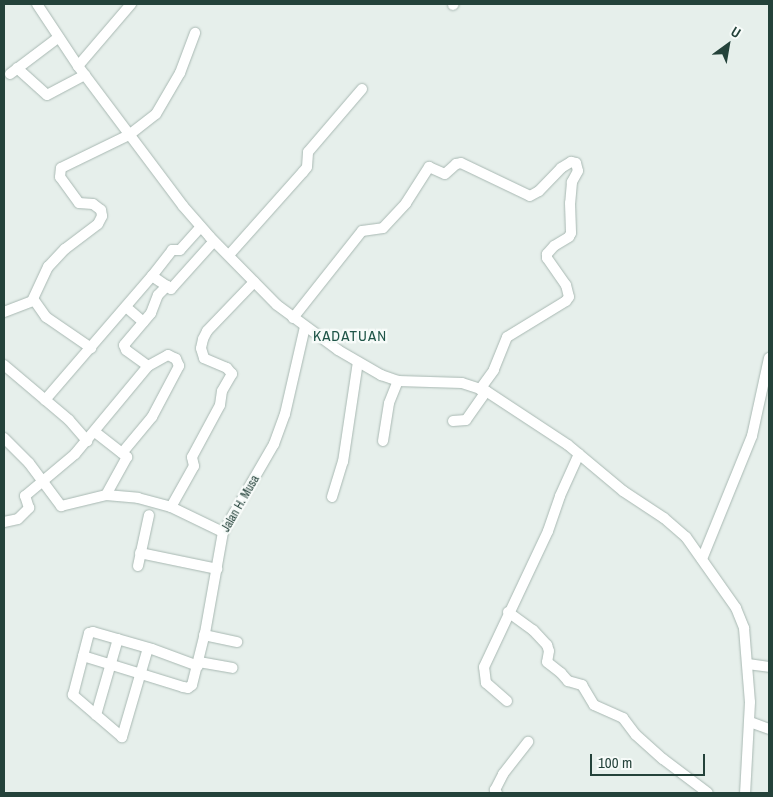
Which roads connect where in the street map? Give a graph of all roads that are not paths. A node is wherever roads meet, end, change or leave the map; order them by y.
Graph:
1 (37, 4) edge
2 (131, 4) edge
3 (195, 33) dead end
4 (59, 37) junction
5 (78, 66) junction
6 (85, 74) junction
7 (362, 90) dead end
8 (129, 135) junction
9 (201, 227) junction
10 (214, 241) junction
11 (229, 255) junction
12 (152, 276) junction
13 (254, 282) junction
14 (167, 286) junction
15 (34, 300) junction
16 (126, 307) junction
17 (4, 312) edge
18 (293, 318) junction
19 (142, 322) junction
20 (305, 327) junction
21 (91, 348) junction
22 (769, 358) edge
23 (358, 362) junction
24 (4, 365) edge
25 (148, 366) junction
26 (398, 381) junction
27 (483, 390) junction
28 (45, 400) junction
29 (453, 421) dead end
30 (94, 432) junction
31 (4, 438) edge
32 (87, 441) junction
33 (383, 441) dead end
34 (122, 453) junction
35 (580, 454) junction
36 (43, 480) junction
37 (106, 495) junction
38 (332, 497) dead end
39 (171, 507) junction
40 (149, 515) dead end
41 (4, 522) edge
42 (223, 532) junction
43 (140, 552) junction
44 (702, 559) junction
45 (138, 566) dead end
46 (217, 569) junction
47 (508, 612) junction
48 (204, 635) junction
49 (118, 639) junction
50 (237, 642) dead end
51 (148, 648) junction
52 (83, 656) junction
53 (110, 664) junction
54 (198, 664) junction
55 (748, 664) junction
56 (232, 668) dead end
57 (769, 668) edge
58 (140, 674) junction
59 (507, 701) dead end
60 (96, 715) junction
61 (750, 722) junction
62 (769, 729) edge
63 (528, 742) dead end
64 (497, 793) edge
65 (708, 793) edge
66 (745, 793) edge

1 - 4 street
2 - 5 street
3 - 8 street
4 - 5 street
4 - 6 street
5 - 6 street
6 - 8 street
7 - 11 street
8 - 9 street
8 - 15 street
9 - 10 street
9 - 12 street
10 - 11 street
10 - 14 street
11 - 13 street
12 - 14 street
12 - 16 street
13 - 18 street
13 - 39 street
14 - 19 street
15 - 17 street
15 - 21 street
16 - 19 street
16 - 21 street
18 - 20 street
18 - 27 street
19 - 25 street
20 - 23 street
20 - 42 street, Jalan H. Musa
21 - 28 street
22 - 44 street
23 - 26 street
23 - 38 street
24 - 28 street
25 - 30 street
25 - 34 street
26 - 27 street
26 - 33 street
27 - 29 street
27 - 35 street
28 - 32 street
30 - 32 street
30 - 34 street
31 - 36 street
32 - 36 street
34 - 37 street
35 - 44 street
35 - 47 street
36 - 37 street
36 - 41 street
37 - 39 street
39 - 42 street
40 - 43 street
42 - 46 street, Jalan H. Musa
43 - 45 street
43 - 46 street
44 - 55 street
46 - 48 street, Jalan H. Musa
47 - 59 street
47 - 65 street
48 - 50 street
48 - 54 street, Jalan H. Musa
49 - 51 street
49 - 52 street
49 - 53 street
51 - 54 street
51 - 58 street
52 - 53 street
52 - 60 street
53 - 58 street
53 - 60 street
54 - 56 street
54 - 58 street, Jalan H. Musa
55 - 57 street
55 - 61 street
58 - 60 street
61 - 62 street
61 - 66 street
63 - 64 street

